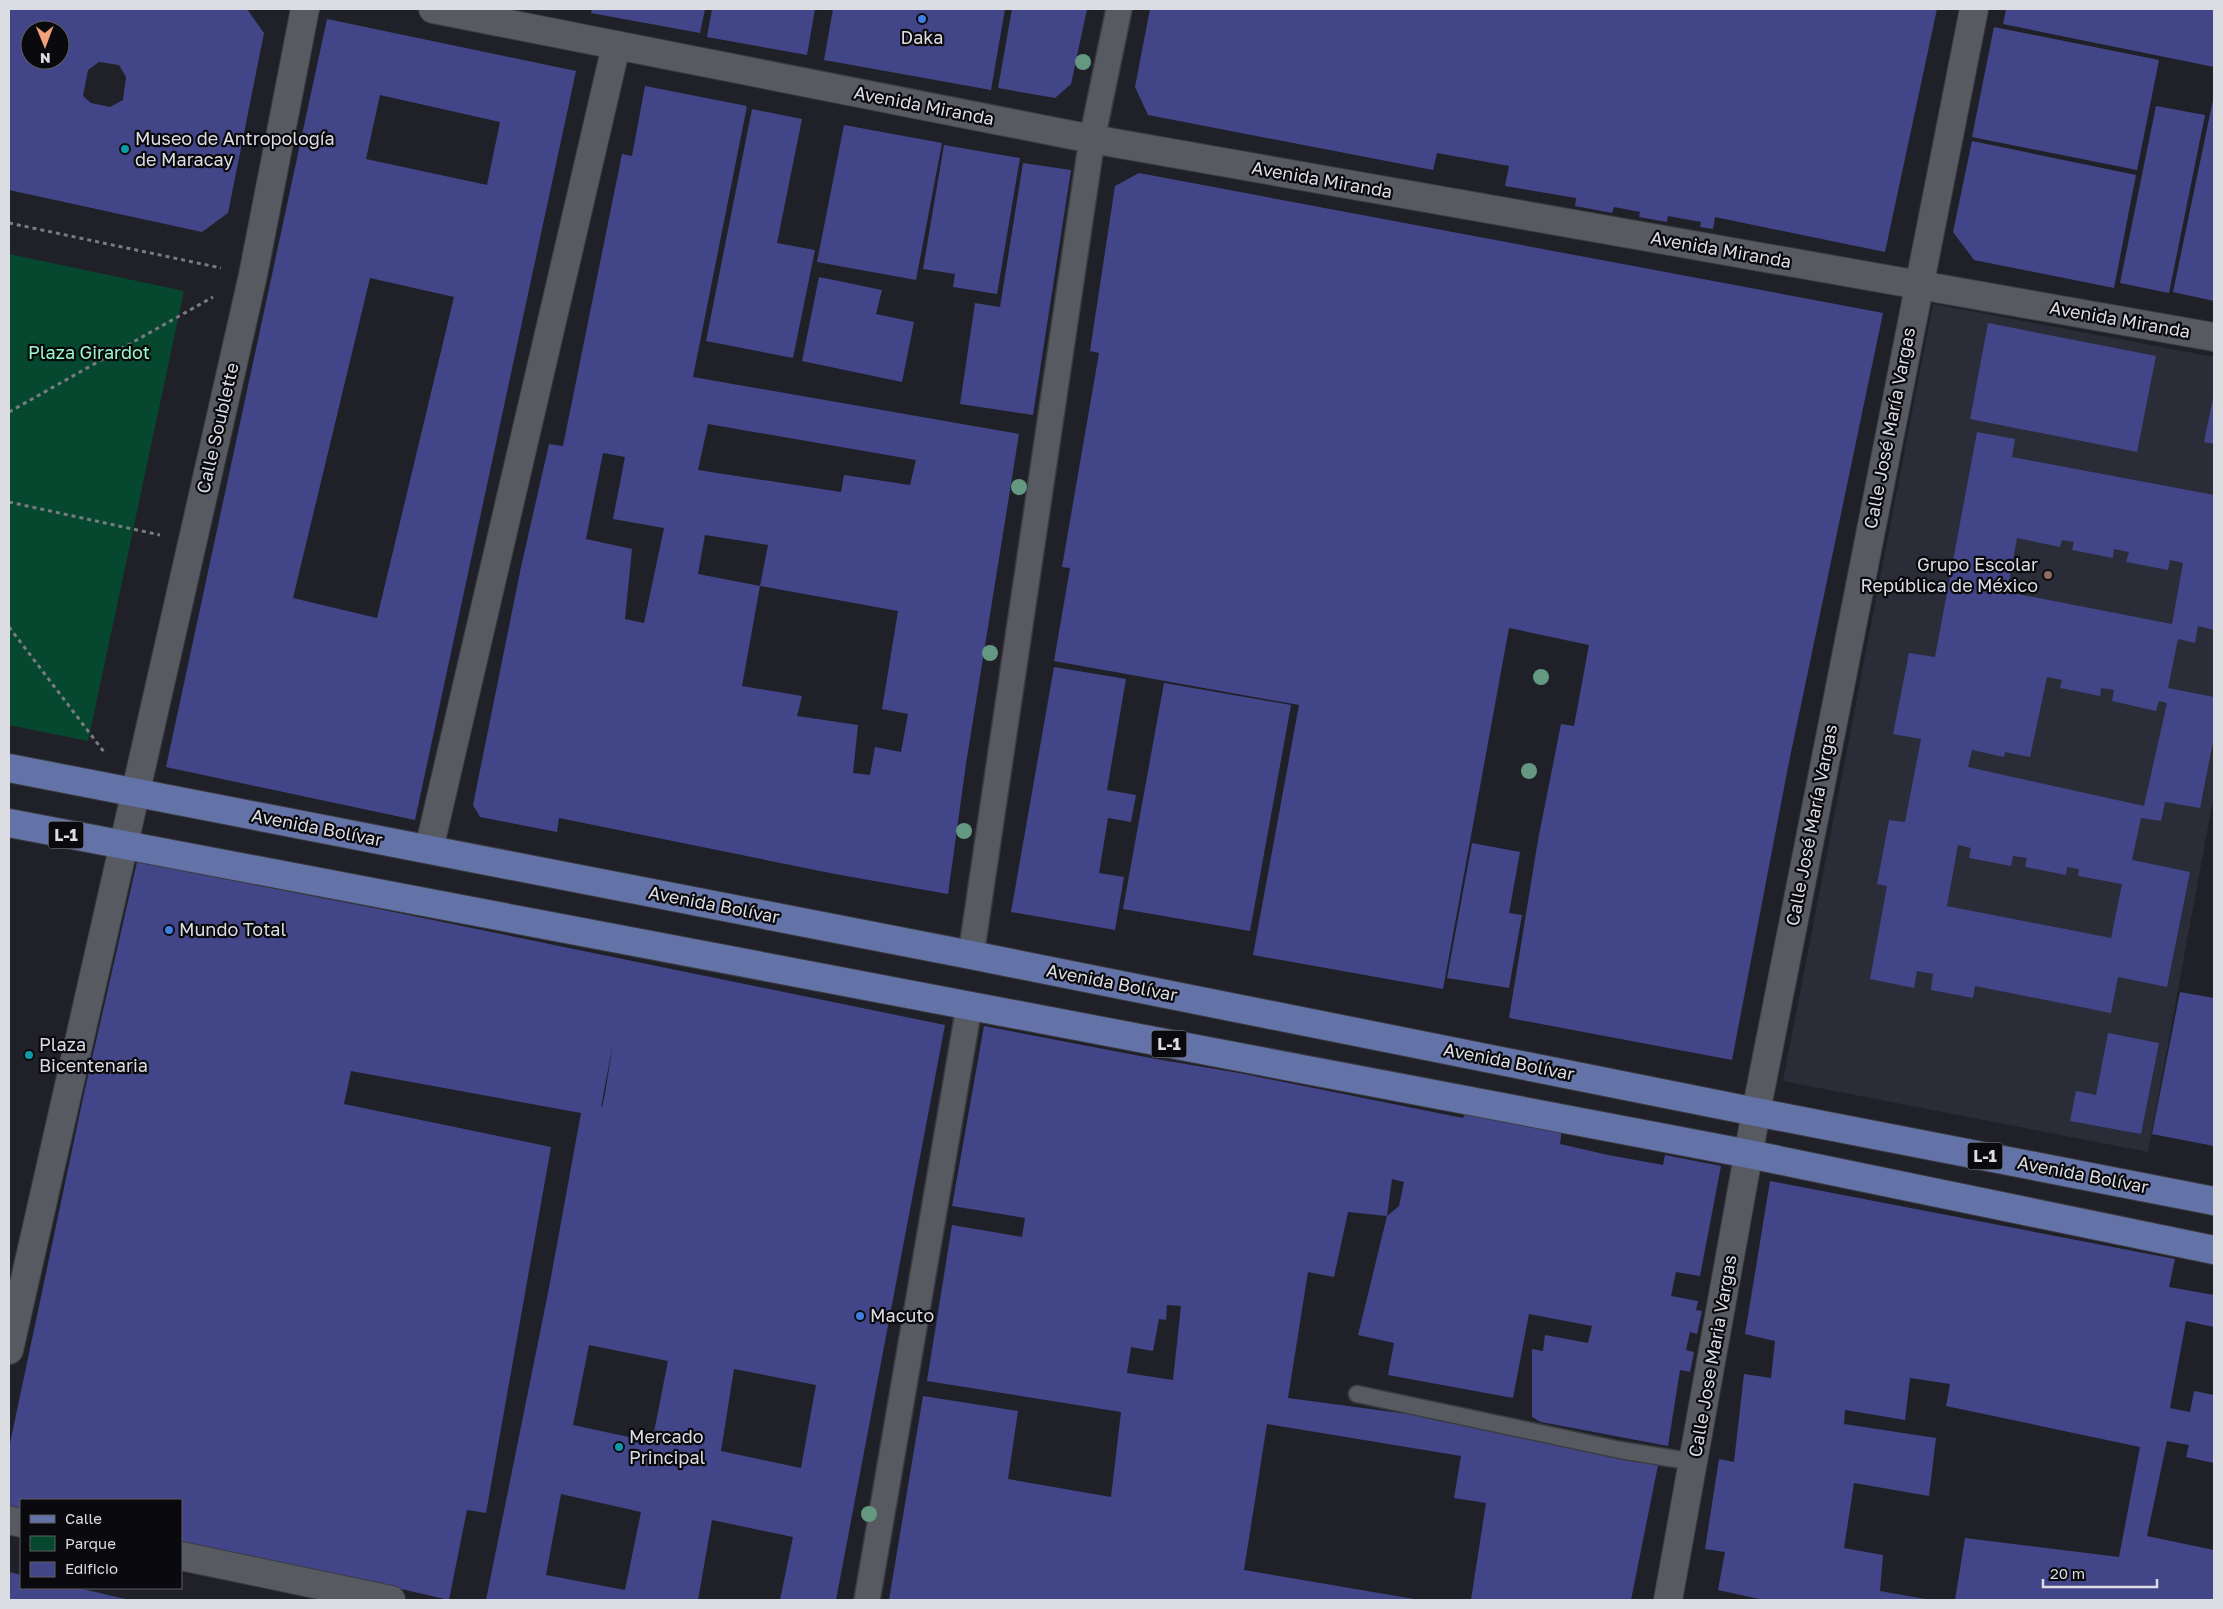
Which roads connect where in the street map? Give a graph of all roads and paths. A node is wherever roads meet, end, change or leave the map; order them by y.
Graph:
1 (305, 9) edge
2 (433, 9) edge
3 (1120, 9) edge
4 (1974, 9) edge
5 (616, 46) junction
6 (1092, 139) junction
7 (9, 222) edge
8 (253, 275) junction
9 (1918, 285) junction
10 (2214, 337) edge
11 (9, 412) edge
12 (9, 502) edge
13 (192, 542) junction
14 (9, 627) edge
15 (9, 768) edge
16 (135, 793) junction
17 (9, 823) edge
18 (123, 846) junction
19 (429, 849) junction
20 (971, 954) junction
21 (969, 1006) junction
22 (1756, 1112) junction
23 (1749, 1154) junction
24 (2214, 1201) edge
25 (2214, 1250) edge
26 (9, 1350) edge
27 (1357, 1394) dead end
28 (1694, 1462) junction
29 (182, 1556) edge
30 (391, 1600) edge
31 (867, 1600) edge
32 (1668, 1600) edge

1 - 8 street, Calle Soublette
2 - 5 street, Avenida Miranda
3 - 6 street
4 - 9 street, Calle José María Vargas
5 - 6 street, Avenida Miranda
5 - 19 street
6 - 9 street, Avenida Miranda
6 - 20 street
7 - 8 path
8 - 11 path
8 - 13 street, Calle Soublette
9 - 10 street, Avenida Miranda
9 - 22 street, Calle José María Vargas
12 - 13 path
13 - 16 street, Calle Soublette
14 - 16 path
15 - 16 main road, Avenida Bolívar / L-1
16 - 18 street, Calle Soublette
16 - 19 main road, Avenida Bolívar / L-1
17 - 18 main road, L-1
18 - 21 main road, L-1
18 - 26 street, Calle Soublette
19 - 20 main road, Avenida Bolívar / L-1
20 - 22 main road, Avenida Bolívar / L-1
21 - 23 main road, L-1
21 - 31 street
22 - 23 street, Calle Jose Maria Vargas
22 - 24 main road, Avenida Bolívar / L-1
23 - 25 main road, L-1
23 - 28 street, Calle Jose Maria Vargas
27 - 28 lane
28 - 32 street, Calle Jose Maria Vargas
29 - 30 street

